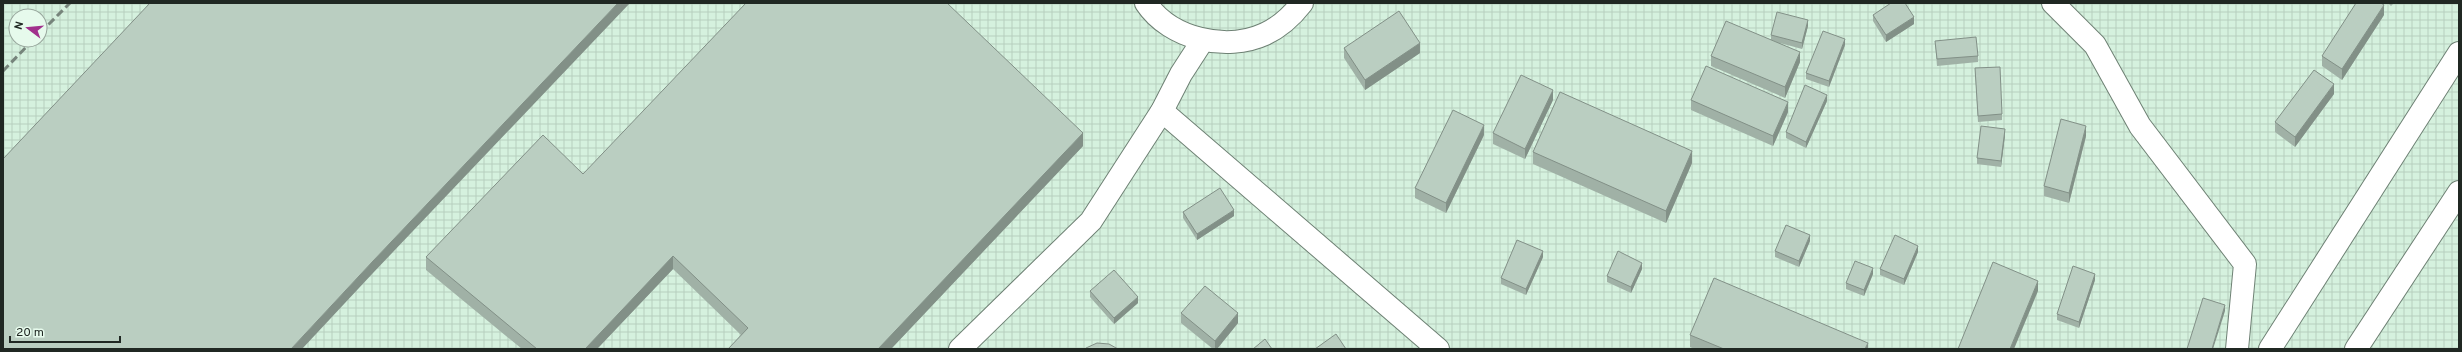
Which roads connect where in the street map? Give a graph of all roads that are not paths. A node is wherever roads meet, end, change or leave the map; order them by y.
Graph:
1 (1146, 3) edge
2 (1302, 3) edge
3 (2053, 3) edge
4 (1203, 40) junction
5 (2459, 53) edge
6 (1162, 111) junction
7 (2459, 192) edge
8 (960, 349) edge
9 (1438, 349) edge
10 (2237, 349) edge
11 (2270, 349) edge
12 (2356, 349) edge

1 - 4 street
2 - 4 street
3 - 10 street
4 - 6 street
5 - 11 street
6 - 8 street
6 - 9 street
7 - 12 street

